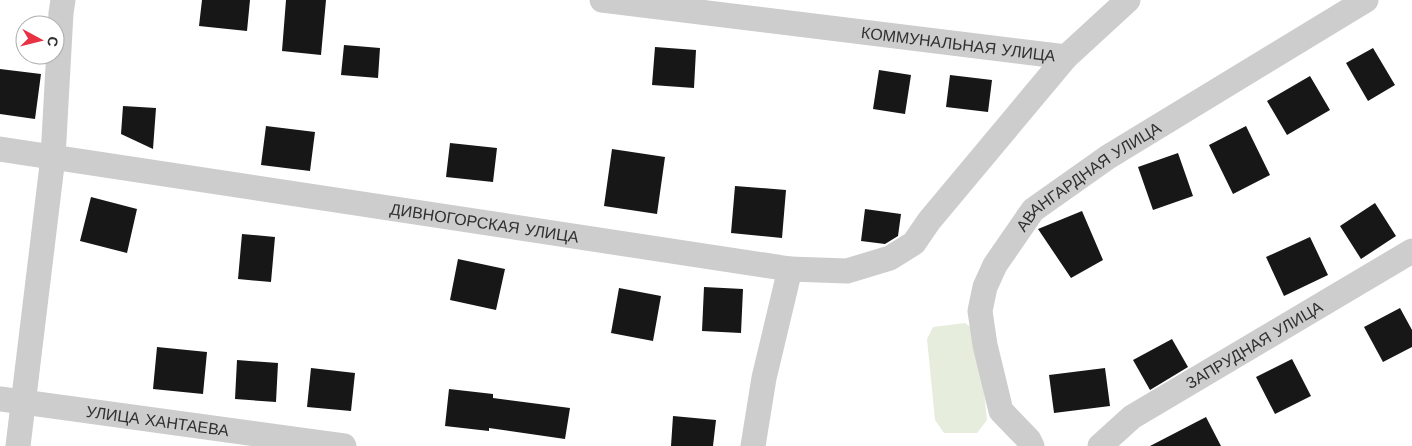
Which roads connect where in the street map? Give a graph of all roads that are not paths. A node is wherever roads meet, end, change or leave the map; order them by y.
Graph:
1 (63, 0) edge
2 (602, 0) edge
3 (1128, 0) edge
4 (1366, 0) edge
5 (1066, 57) junction
6 (0, 149) edge
7 (53, 157) junction
8 (1412, 251) edge
9 (790, 269) junction
10 (12, 400) edge
11 (18, 446) edge
12 (344, 446) edge
13 (753, 446) edge
14 (1032, 446) edge
15 (1100, 446) edge

1 - 7 street
2 - 5 street, КОММУНАЛЬНАЯ УЛИЦА
3 - 5 street
4 - 14 street, АВАНГАРДНАЯ УЛИЦА
5 - 9 street, КОММУНАЛЬНАЯ УЛИЦА
6 - 7 street, ДИВНОГОРСКАЯ УЛИЦА
7 - 9 street, ДИВНОГОРСКАЯ УЛИЦА
7 - 10 street
8 - 15 street, ЗАПРУДНАЯ УЛИЦА
9 - 13 street
10 - 11 street
10 - 12 street, УЛИЦА ХАНТАЕВА

